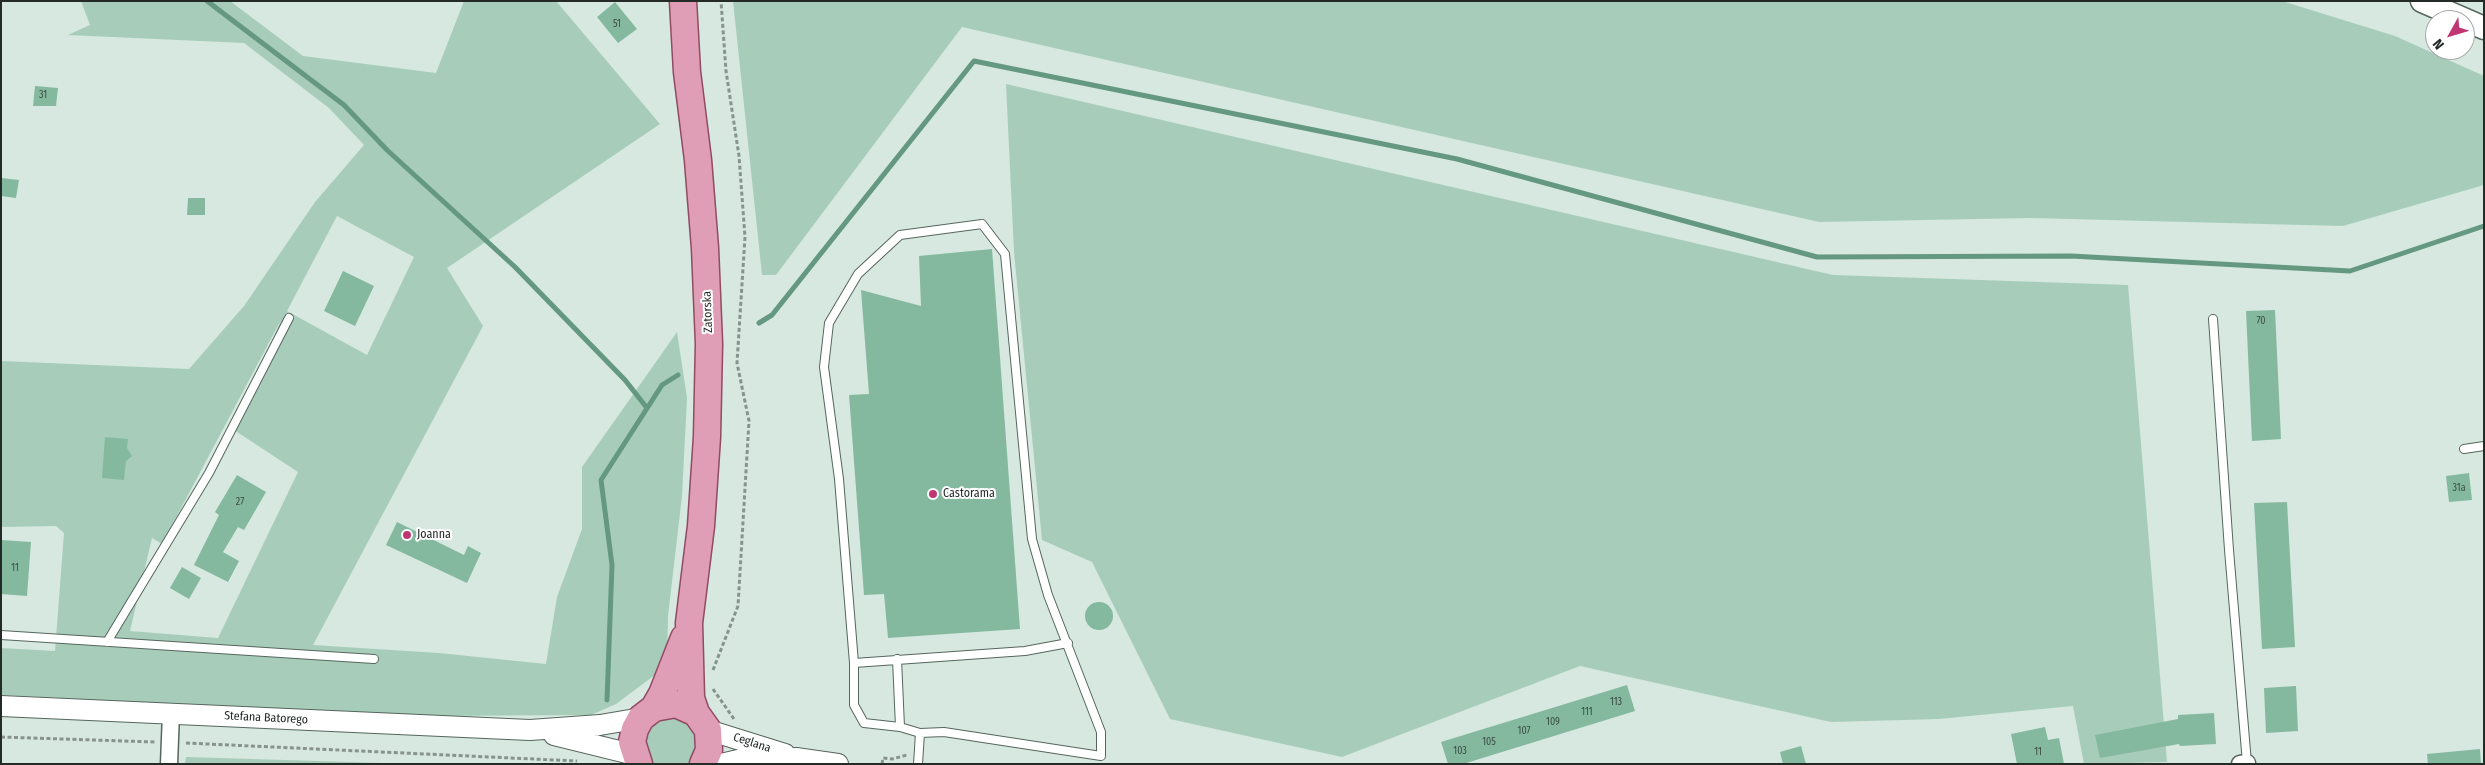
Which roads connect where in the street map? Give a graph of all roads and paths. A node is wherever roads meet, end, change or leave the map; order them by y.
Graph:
1 (683, 1) edge
2 (721, 1) edge
3 (2422, 1) edge
4 (2484, 28) edge
5 (289, 318) dead end
6 (2214, 319) dead end
7 (2484, 446) edge
8 (2464, 449) dead end
9 (689, 623) junction
10 (1, 636) edge
11 (107, 642) junction
12 (1068, 643) junction
13 (374, 659) dead end
14 (897, 659) junction
15 (854, 663) junction
16 (709, 679) dead end
17 (711, 684) dead end
18 (1, 706) edge
19 (172, 713) junction
20 (648, 713) junction
21 (735, 720) dead end
22 (702, 721) junction
23 (900, 727) junction
24 (530, 730) junction
25 (920, 733) junction
26 (1, 737) edge
27 (170, 743) junction
28 (796, 758) junction
29 (637, 759) edge
30 (918, 760) edge
31 (1101, 760) edge
32 (580, 762) dead end
33 (2244, 763) edge
34 (170, 764) edge
35 (703, 764) edge
36 (721, 764) edge
37 (838, 764) edge
38 (882, 764) edge

1 - 9 main road, Zatorska
2 - 16 path
3 - 4 main road
5 - 11 lane
6 - 33 lane
7 - 8 lane
9 - 20 main road, Zatorska
9 - 22 main road, Zatorska
10 - 11 lane
11 - 13 lane
12 - 14 lane
12 - 15 lane
12 - 31 lane
14 - 15 lane
14 - 23 lane
15 - 23 lane
17 - 21 path
18 - 19 street, Stefana Batorego
19 - 24 street, Stefana Batorego
19 - 27 street
20 - 22 main road
20 - 24 street, Stefana Batorego
20 - 29 main road, Zatorska
22 - 28 street, Ceglana
22 - 35 main road, Zatorska
23 - 25 lane
24 - 29 street, Stefana Batorego
25 - 30 lane
25 - 31 lane
26 - 27 path
27 - 32 path
27 - 34 street
28 - 36 street, Ceglana
28 - 37 street, Ceglana
30 - 38 path

